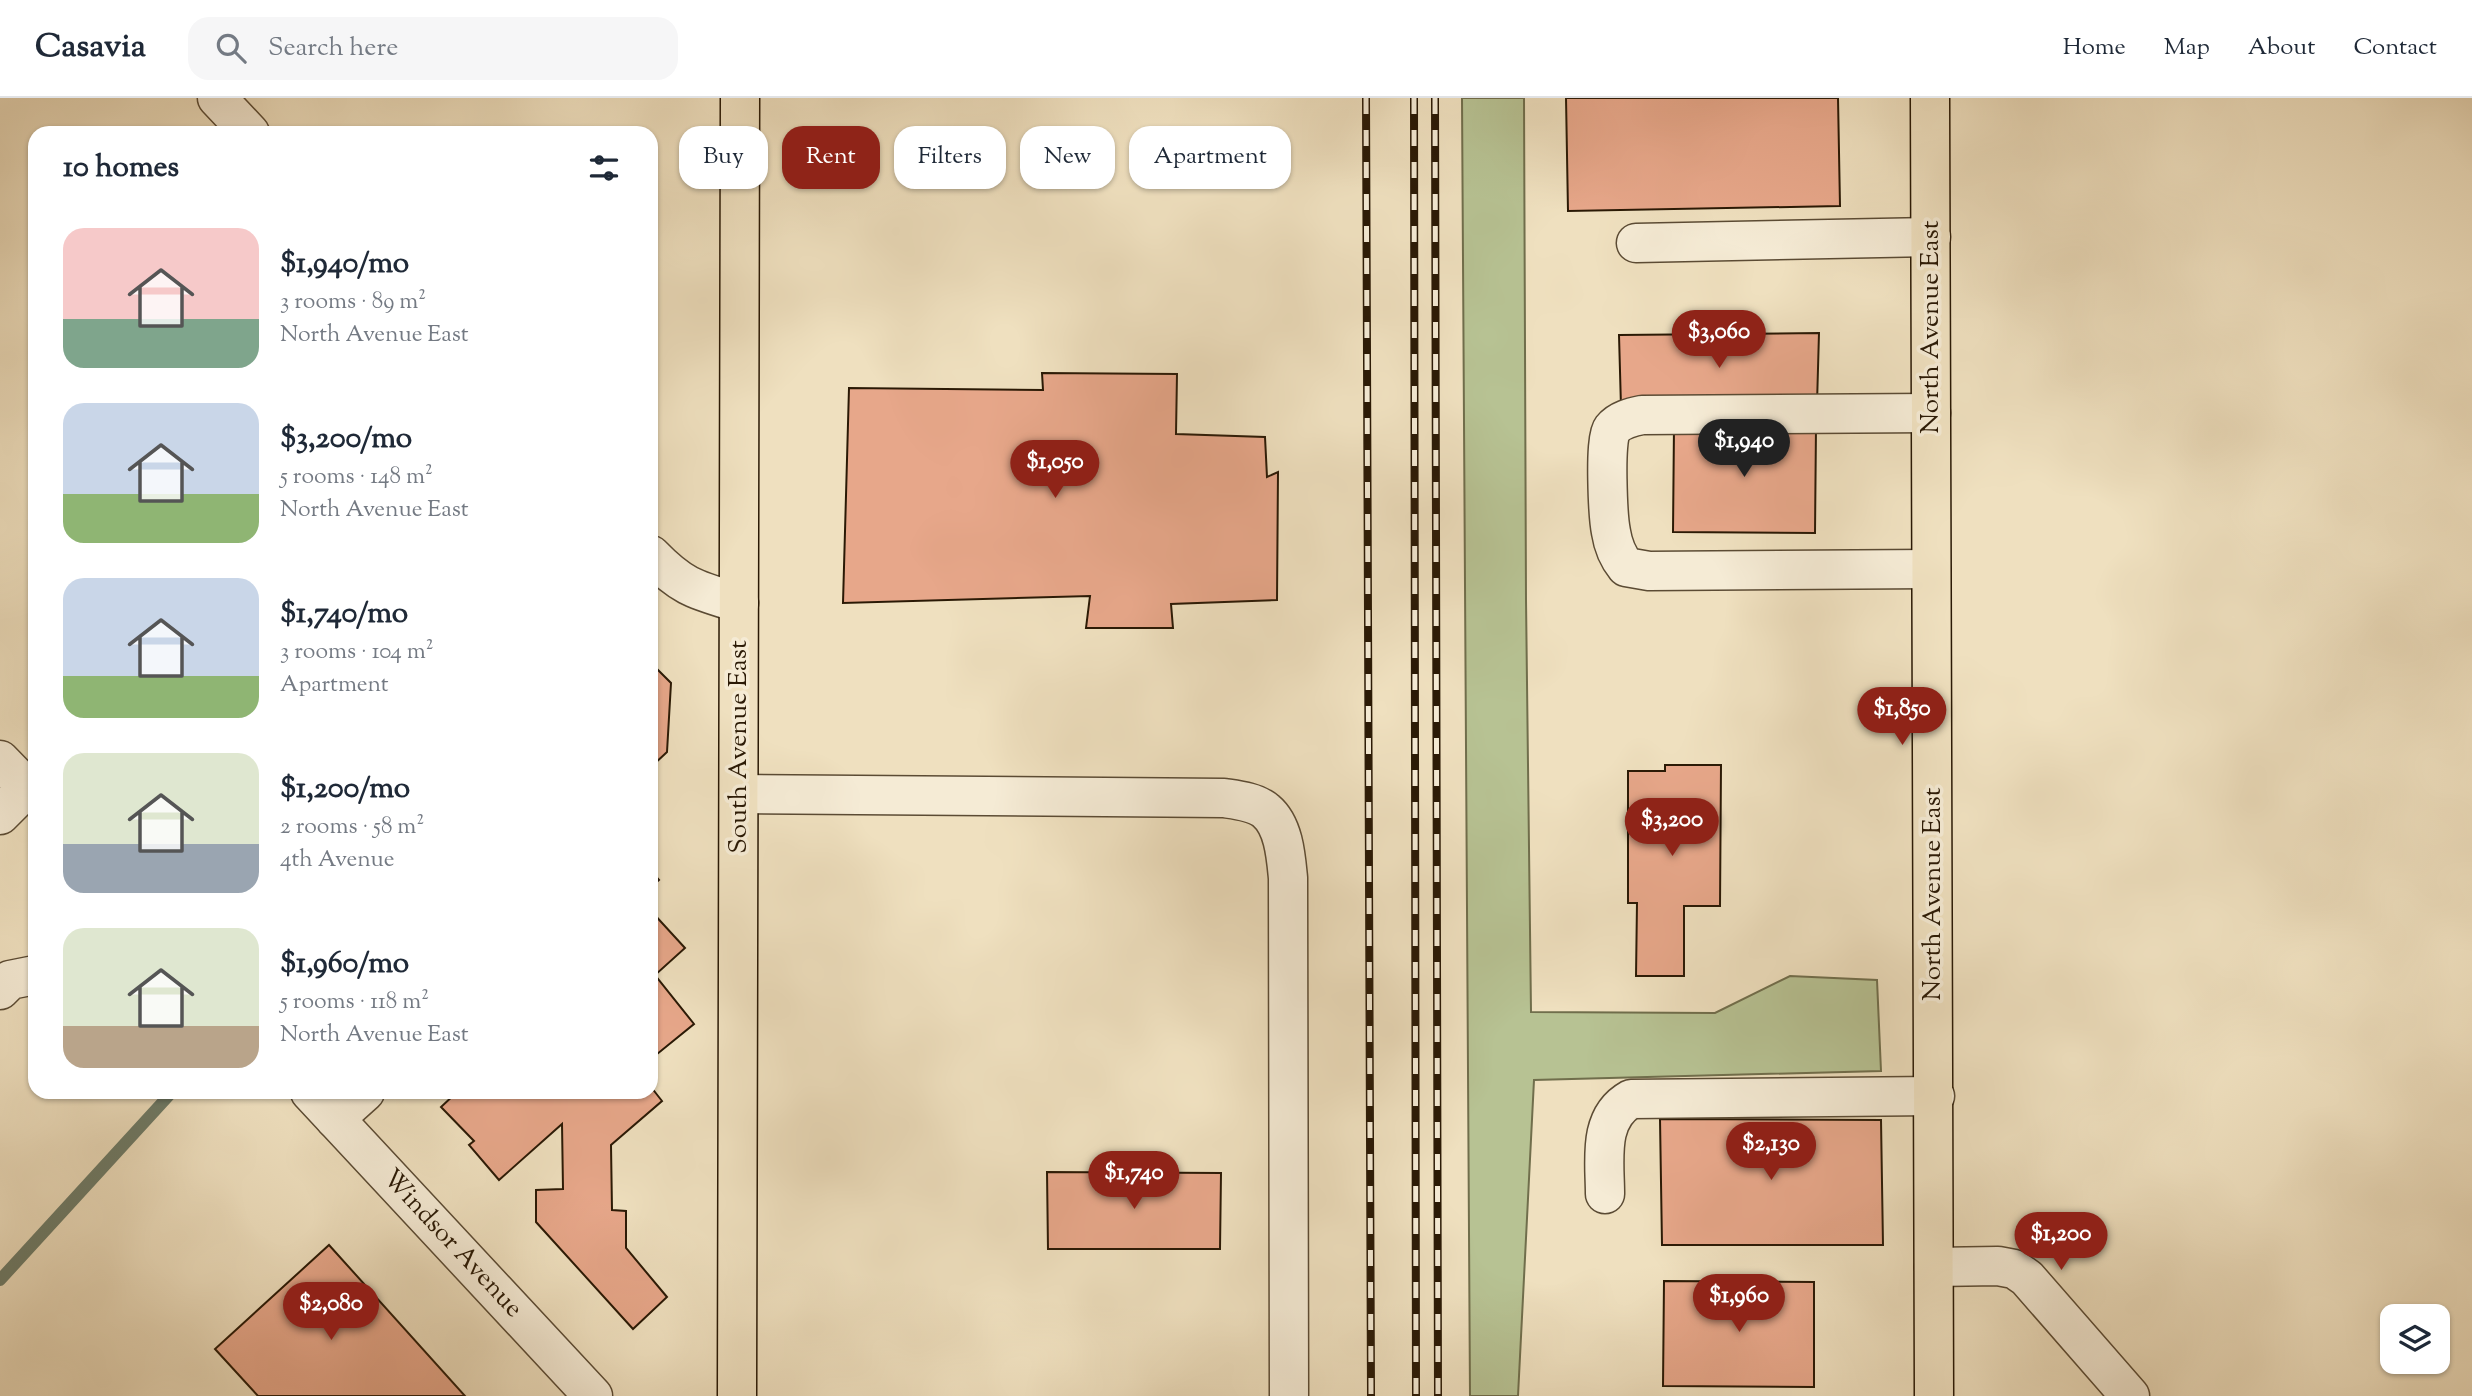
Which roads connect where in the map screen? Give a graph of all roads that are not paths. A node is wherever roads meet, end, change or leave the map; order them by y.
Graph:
1 (217, 98) edge
2 (740, 98) edge
3 (1930, 98) edge
4 (243, 126) edge
5 (1931, 237) junction
6 (1636, 243) dead end
7 (1931, 413) junction
8 (658, 562) edge
9 (1931, 569) junction
10 (739, 603) junction
11 (0, 760) edge
12 (28, 789) edge
13 (28, 794) edge
14 (739, 794) junction
15 (0, 815) edge
16 (28, 976) edge
17 (0, 990) edge
18 (1935, 1096) junction
19 (342, 1099) edge
20 (323, 1105) edge
21 (1605, 1194) dead end
22 (1934, 1267) junction
23 (593, 1396) edge
24 (737, 1396) edge
25 (1289, 1396) edge
26 (1934, 1396) edge
27 (2130, 1396) edge

1 - 4 street
2 - 10 main road, South Avenue East
3 - 5 main road, North Avenue East
5 - 6 street
5 - 7 main road, North Avenue East
7 - 9 main road, North Avenue East
7 - 9 street
8 - 10 street
9 - 18 main road, North Avenue East
10 - 14 main road, South Avenue East
11 - 12 street
13 - 15 street
14 - 24 main road, South Avenue East
14 - 25 street
16 - 17 street
18 - 21 street
18 - 22 main road, North Avenue East
19 - 20 street
20 - 23 street, Windsor Avenue
22 - 26 main road, North Avenue East
22 - 27 street

